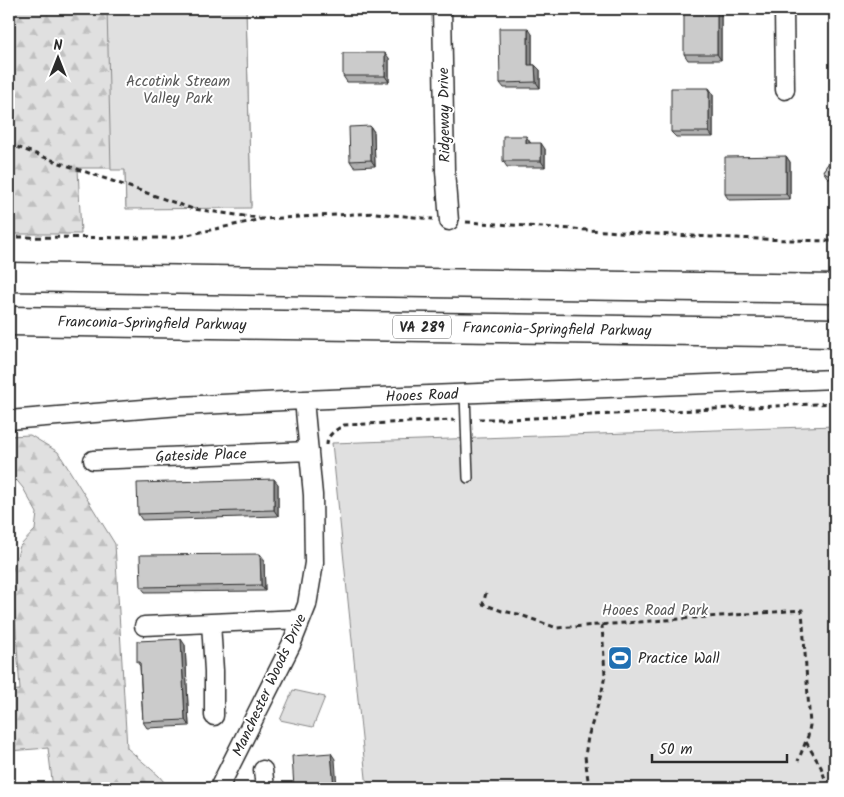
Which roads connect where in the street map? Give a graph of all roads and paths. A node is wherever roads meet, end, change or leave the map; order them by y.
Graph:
1 (442, 9) edge
2 (784, 9) edge
3 (785, 90) dead end
4 (9, 144) edge
5 (262, 219) junction
6 (449, 221) junction
7 (9, 237) edge
8 (835, 241) edge
9 (9, 277) edge
10 (835, 289) edge
11 (9, 321) edge
12 (835, 333) edge
13 (835, 379) edge
14 (465, 393) junction
15 (304, 400) junction
16 (835, 403) edge
17 (466, 419) junction
18 (9, 420) edge
19 (328, 448) dead end
20 (309, 451) junction
21 (93, 460) dead end
22 (468, 478) dead end
23 (486, 593) dead end
24 (301, 619) junction
25 (211, 623) junction
26 (602, 625) junction
27 (144, 626) dead end
28 (214, 716) dead end
29 (806, 742) junction
30 (798, 761) dead end
31 (264, 770) dead end
32 (219, 788) edge
33 (265, 788) edge
34 (588, 788) edge
35 (828, 788) edge

1 - 6 street, Ridgeway Drive
2 - 3 street
4 - 5 path
5 - 6 path
5 - 7 path
6 - 8 path
9 - 10 main road
11 - 12 main road, Franconia-Springfield Parkway / VA 289
13 - 14 street, Hooes Road
14 - 15 street, Hooes Road
14 - 17 lane
15 - 18 street, Hooes Road
15 - 20 street, Manchester Woods Drive
16 - 17 path
17 - 19 path
17 - 22 lane
20 - 21 street, Gateside Place
20 - 24 street, Manchester Woods Drive
23 - 26 path
24 - 25 street
24 - 32 street, Manchester Woods Drive
25 - 27 street
25 - 28 street
26 - 29 path
26 - 34 path
29 - 30 path
29 - 35 path
31 - 33 street

